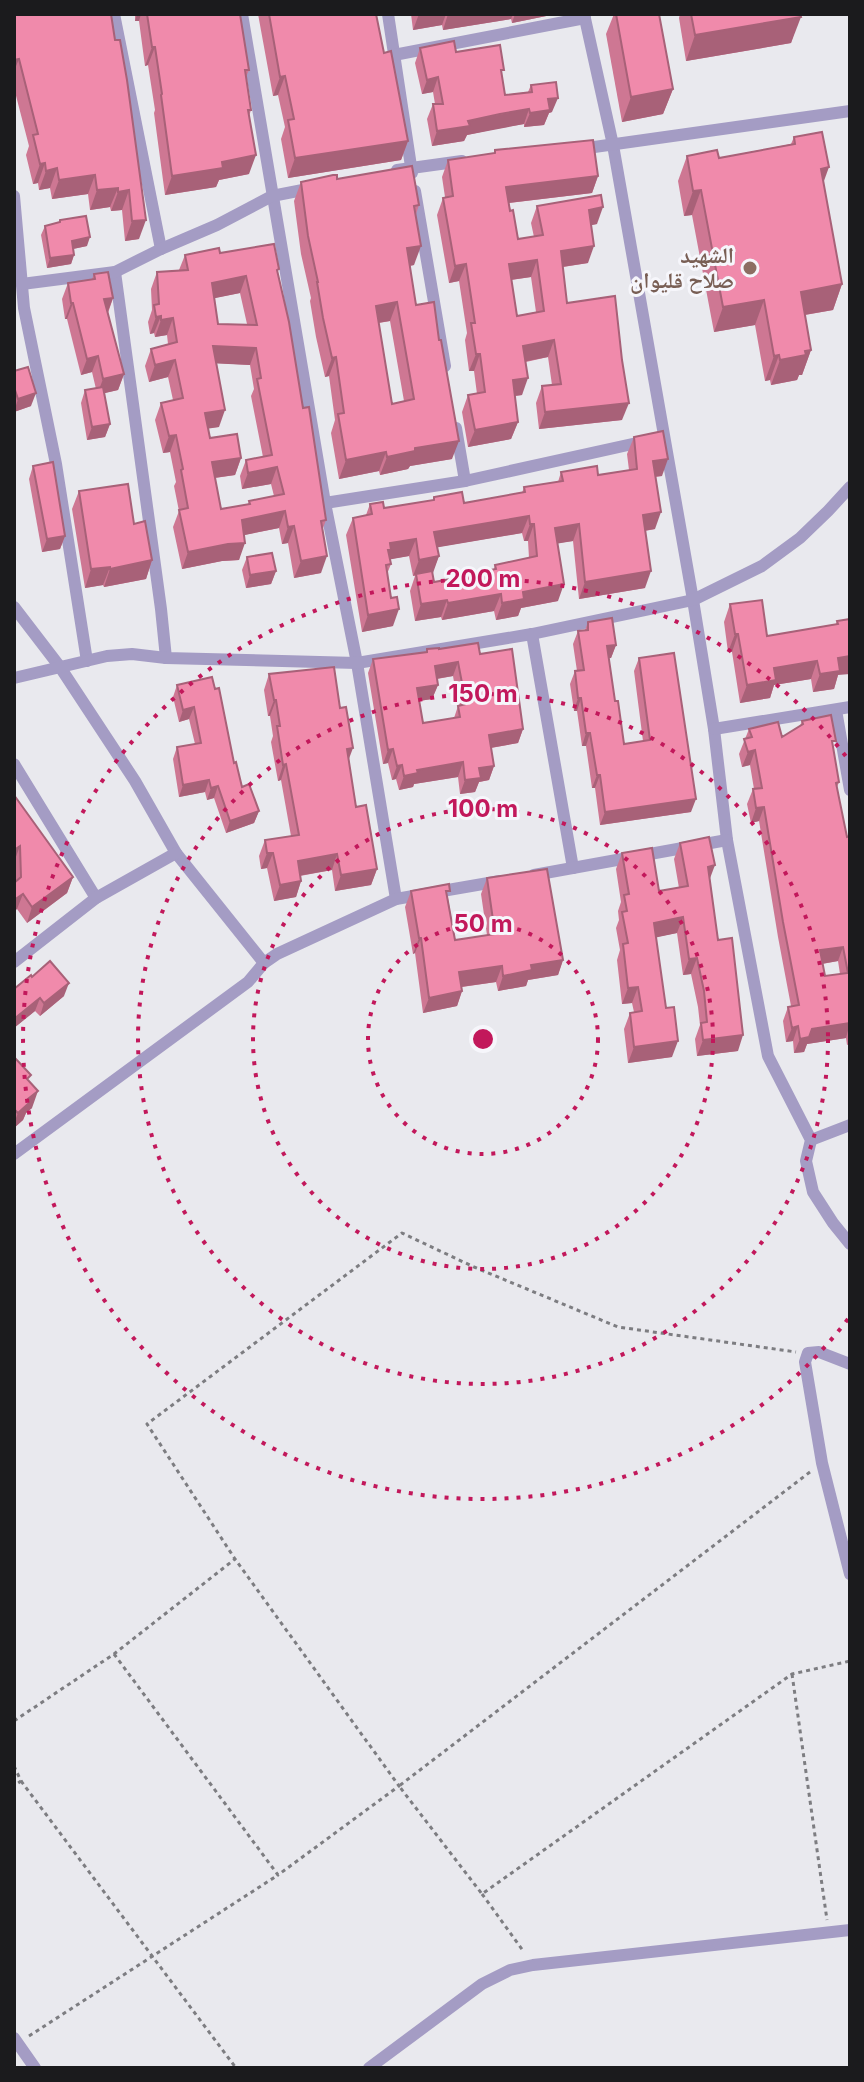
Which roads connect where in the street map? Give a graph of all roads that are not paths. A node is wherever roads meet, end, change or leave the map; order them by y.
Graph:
1 (114, 14) edge
2 (242, 14) edge
3 (388, 14) edge
4 (584, 16) edge
5 (394, 55) junction
6 (850, 111) edge
7 (613, 145) junction
8 (566, 150) edge
9 (473, 160) edge
10 (411, 167) junction
11 (380, 173) edge
12 (319, 186) edge
13 (14, 196) edge
14 (272, 196) junction
15 (161, 249) junction
16 (115, 272) junction
17 (22, 284) junction
18 (449, 386) edge
19 (454, 418) edge
20 (664, 437) junction
21 (465, 481) junction
22 (850, 487) edge
23 (325, 503) junction
24 (693, 600) junction
25 (14, 607) edge
26 (532, 634) junction
27 (166, 658) junction
28 (87, 661) junction
29 (357, 663) junction
30 (60, 667) junction
31 (14, 678) edge
32 (850, 707) edge
33 (836, 710) junction
34 (714, 729) junction
35 (14, 764) edge
36 (850, 790) edge
37 (727, 840) junction
38 (176, 853) junction
39 (573, 868) junction
40 (96, 898) junction
41 (396, 899) junction
42 (14, 962) edge
43 (264, 963) junction
44 (850, 1125) edge
45 (811, 1140) junction
46 (14, 1154) edge
47 (850, 1244) edge
48 (850, 1364) edge
49 (850, 1574) edge
50 (850, 1930) edge
51 (16, 2041) edge
52 (35, 2068) edge
53 (369, 2068) edge

1 - 15 street
2 - 14 street
3 - 5 street
4 - 5 street
4 - 7 street
5 - 10 street
6 - 7 street
7 - 8 street
7 - 20 street
9 - 10 street
10 - 11 street
10 - 18 street
12 - 14 street
13 - 17 street
14 - 15 street
14 - 23 street
15 - 16 street
16 - 17 street
16 - 27 street
17 - 28 street
19 - 21 street
20 - 21 street
20 - 24 street
21 - 23 street
22 - 24 street
23 - 29 street
24 - 26 street
24 - 34 street
25 - 30 street
26 - 29 street
26 - 39 street
27 - 28 street
27 - 29 street
28 - 30 street
29 - 41 street
30 - 31 street
30 - 38 street
32 - 33 street
33 - 34 street
33 - 36 street
34 - 37 street
35 - 40 street
37 - 39 street
37 - 45 street
38 - 40 street
38 - 43 street
39 - 41 street
40 - 42 street
41 - 43 street
43 - 46 street
44 - 45 street
45 - 47 street
48 - 49 street
50 - 53 street
51 - 52 street

